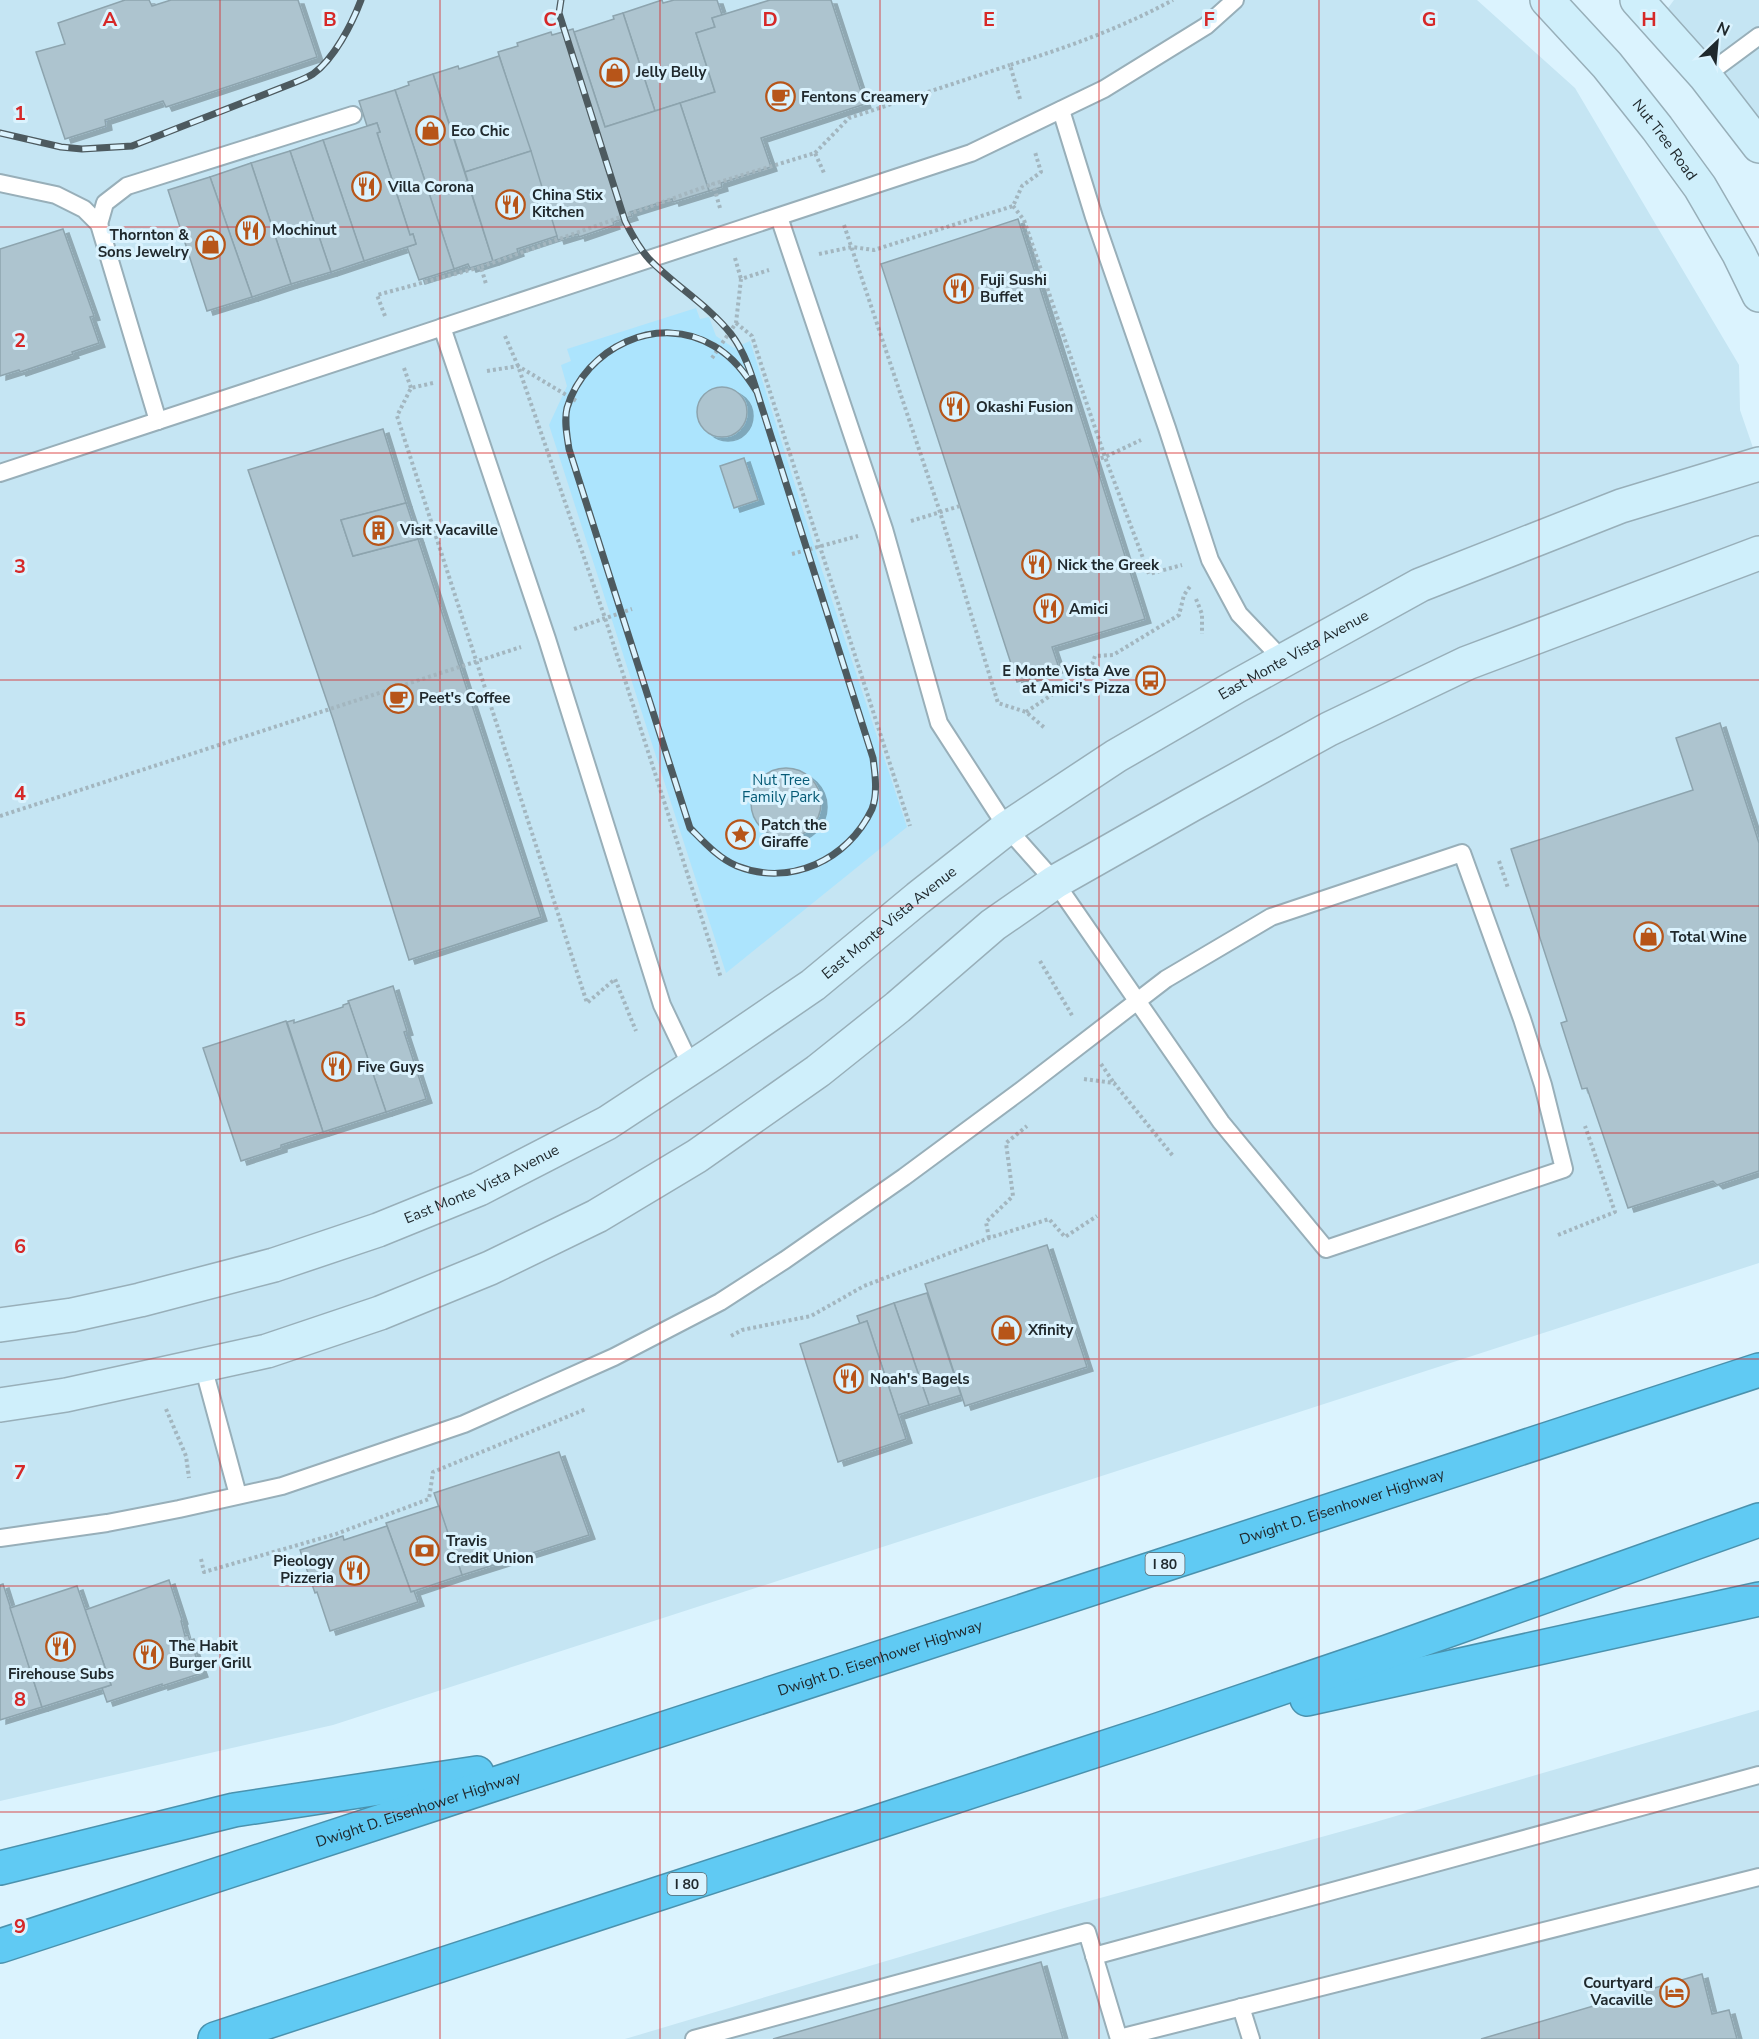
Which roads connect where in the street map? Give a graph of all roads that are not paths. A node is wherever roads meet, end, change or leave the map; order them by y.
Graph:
1 (1235, 0) edge
2 (1547, 0) edge
3 (1637, 0) edge
4 (1759, 36) edge
5 (1705, 76) junction
6 (1061, 110) junction
7 (353, 115) dead end
8 (1759, 146) edge
9 (0, 183) edge
10 (779, 217) junction
11 (99, 224) junction
12 (1759, 295) edge
13 (442, 327) junction
14 (158, 421) junction
15 (1759, 464) edge
16 (0, 473) edge
17 (1759, 553) edge
18 (1283, 660) junction
19 (1007, 828) junction
20 (1055, 882) junction
21 (1138, 1002) junction
22 (692, 1068) junction
23 (0, 1325) edge
24 (203, 1366) junction
25 (1759, 1370) edge
26 (0, 1405) edge
27 (238, 1496) junction
28 (1759, 1520) edge
29 (0, 1538) edge
30 (1759, 1599) edge
31 (1158, 1730) junction
32 (571, 1759) junction
33 (1759, 1775) edge
34 (0, 1868) edge
35 (1759, 1877) edge
36 (0, 1946) edge
37 (1094, 1956) junction
38 (1241, 2007) junction
39 (1119, 2038) edge
40 (215, 2039) edge
41 (693, 2039) edge
42 (1251, 2039) edge

1 - 6 lane
2 - 12 main road, Nut Tree Road
3 - 5 main road
4 - 5 lane
5 - 8 main road
6 - 10 lane
6 - 18 lane
7 - 11 lane
9 - 11 lane
10 - 13 lane
10 - 19 lane
11 - 14 lane
13 - 14 lane
13 - 22 lane
14 - 16 lane
15 - 18 main road, East Monte Vista Avenue
17 - 20 main road
18 - 19 main road, East Monte Vista Avenue
19 - 20 lane
19 - 22 main road, East Monte Vista Avenue
20 - 21 lane
20 - 24 main road
21 - 21 lane
21 - 27 lane
22 - 23 main road, East Monte Vista Avenue
24 - 26 main road
24 - 27 lane
25 - 32 highway, Dwight D. Eisenhower Highway / I 80
27 - 29 lane
28 - 31 highway, I 80
30 - 31 highway
31 - 40 highway, I 80
32 - 34 highway
32 - 36 highway, Dwight D. Eisenhower Highway / I 80
33 - 37 lane
35 - 38 lane
37 - 39 lane
37 - 41 lane
38 - 39 lane
38 - 42 lane

